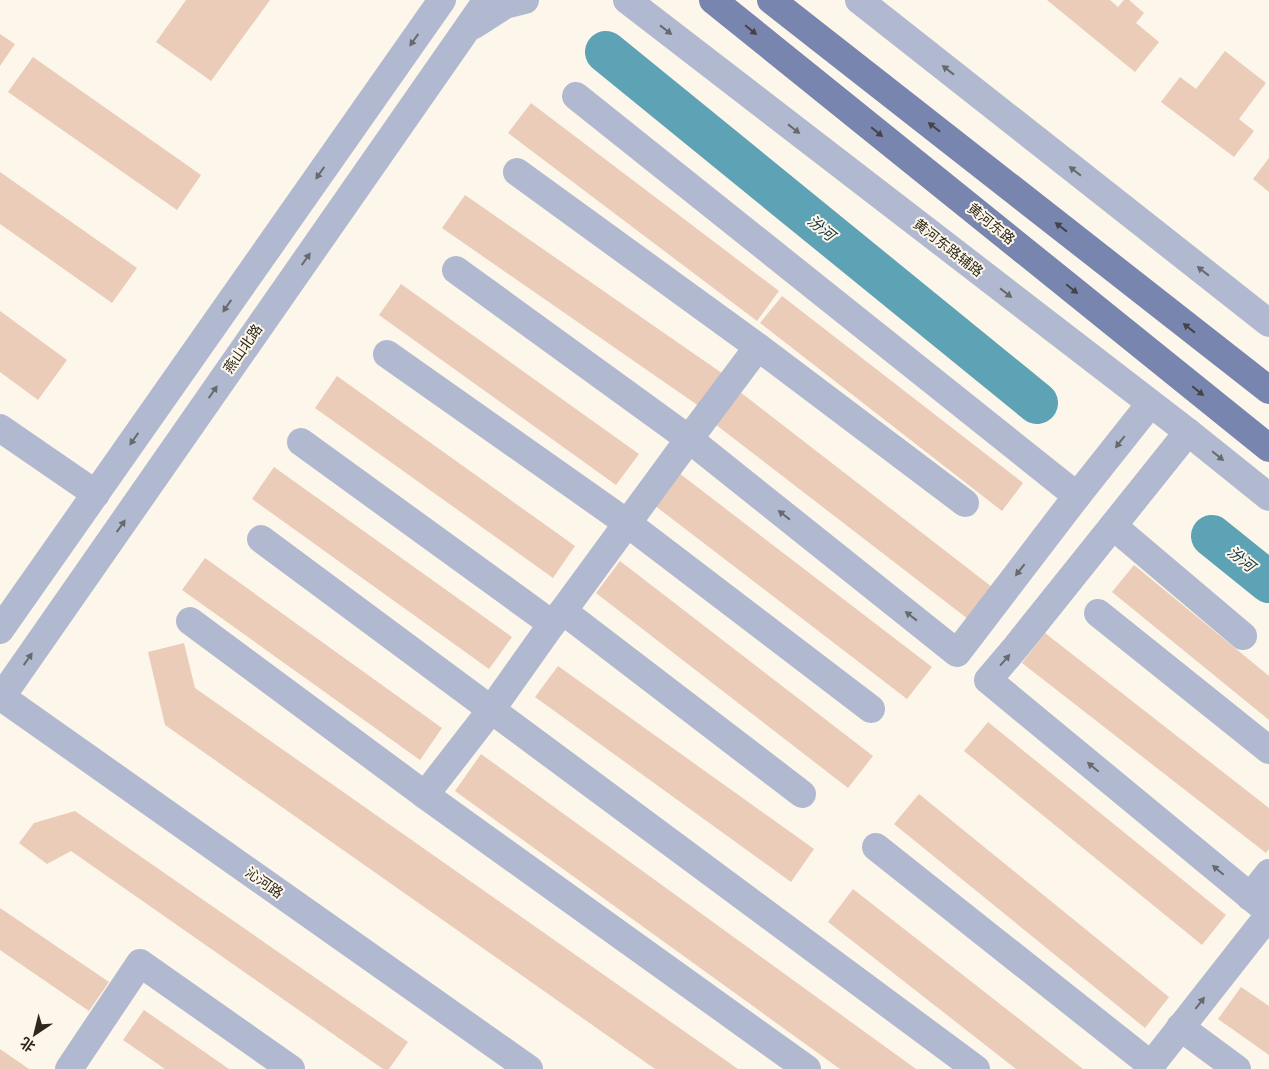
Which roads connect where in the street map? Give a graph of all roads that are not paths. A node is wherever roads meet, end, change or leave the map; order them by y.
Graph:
1 (487, 0) edge
2 (525, 0) edge
3 (627, 0) edge
4 (772, 0) edge
5 (859, 0) edge
6 (710, 2) edge
7 (438, 3) edge
8 (464, 31) junction
9 (576, 96) dead end
10 (517, 172) dead end
11 (456, 270) dead end
12 (1269, 323) edge
13 (758, 347) junction
14 (387, 354) dead end
15 (1269, 390) edge
16 (1150, 404) junction
17 (0, 428) edge
18 (1188, 432) junction
19 (689, 439) junction
20 (301, 442) dead end
21 (1269, 448) edge
22 (96, 494) junction
23 (1077, 496) junction
24 (1269, 497) edge
25 (965, 503) dead end
26 (627, 523) junction
27 (1113, 526) junction
28 (261, 538) dead end
29 (1098, 613) dead end
30 (558, 618) junction
31 (190, 621) dead end
32 (0, 630) edge
33 (1243, 636) dead end
34 (0, 697) edge
35 (871, 709) dead end
36 (491, 710) junction
37 (1269, 750) edge
38 (802, 794) dead end
39 (426, 795) junction
40 (876, 847) dead end
41 (1269, 873) edge
42 (1263, 908) edge
43 (1180, 1027) junction
44 (1150, 1067) edge
45 (69, 1069) edge
46 (291, 1069) edge
47 (529, 1069) edge
48 (807, 1069) edge
49 (976, 1069) edge
50 (1237, 1069) edge

1 - 8 street, 燕山北路
2 - 8 street
3 -> 16 street, 黄河东路辅路
15 -> 4 main road
12 -> 5 street
6 -> 21 main road, 黄河东路
7 -> 22 street
34 -> 8 street, 燕山北路
9 - 23 street
10 - 13 street
11 - 19 street
13 - 19 street
13 - 25 street
14 - 26 street
16 - 18 street, 黄河东路辅路
16 -> 23 street
17 - 22 street
18 -> 24 street, 黄河东路辅路
18 - 27 street
23 -> 19 street
19 - 26 street
20 - 30 street
22 - 32 street
26 - 30 street
26 - 35 street
27 - 33 street
42 -> 27 street
28 - 36 street
29 - 37 street
30 - 36 street
30 - 38 street
31 - 39 street
34 - 47 street, 沁河路
36 - 39 street
36 - 49 street
39 - 48 street
40 - 44 street
41 - 42 street
43 -> 42 street
43 - 44 street
43 - 50 street
45 - 46 street

